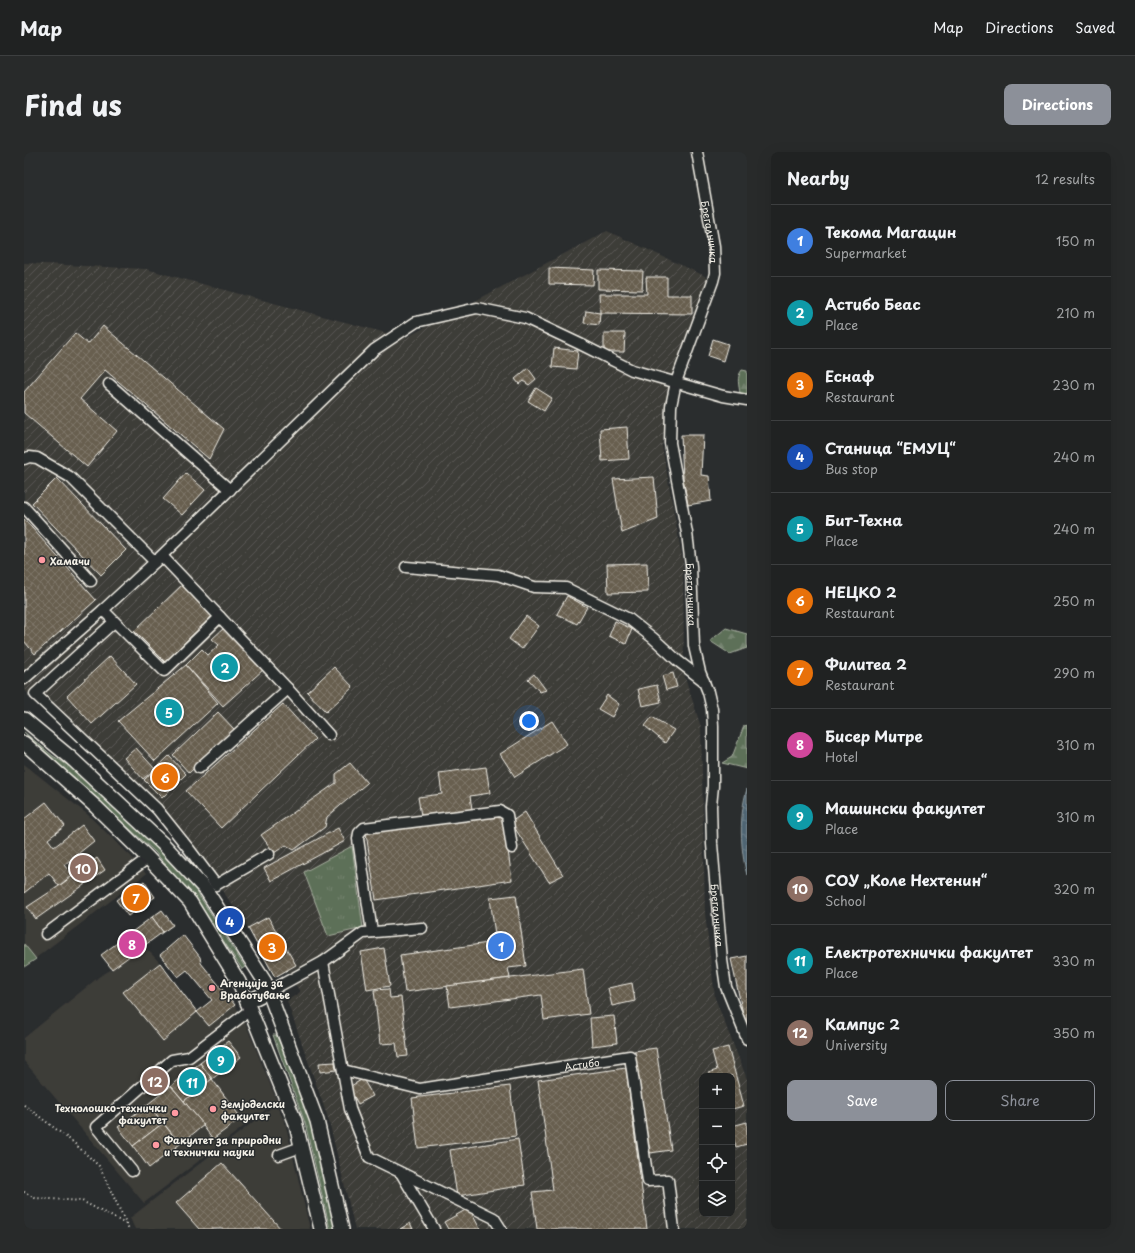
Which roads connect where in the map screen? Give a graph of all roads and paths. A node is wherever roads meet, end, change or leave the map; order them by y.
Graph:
1 (697, 152) edge
2 (676, 382) junction
3 (109, 384) dead end
4 (747, 400) edge
5 (24, 460) edge
6 (230, 490) junction
7 (24, 507) edge
8 (158, 559) junction
9 (406, 567) dead end
10 (91, 580) dead end
11 (103, 610) junction
12 (220, 617) junction
13 (114, 622) junction
14 (24, 679) edge
15 (705, 682) junction
16 (288, 689) junction
17 (24, 719) edge
18 (329, 735) dead end
19 (24, 743) edge
20 (199, 768) dead end
21 (512, 848) dead end
22 (269, 854) dead end
23 (148, 858) junction
24 (422, 928) dead end
25 (372, 932) junction
26 (46, 934) dead end
27 (323, 962) junction
28 (268, 992) junction
29 (248, 1006) junction
30 (747, 1039) edge
31 (343, 1070) junction
32 (24, 1105) edge
33 (301, 1147) junction
34 (279, 1154) dead end
35 (132, 1171) dead end
36 (401, 1173) junction
37 (24, 1192) edge
38 (127, 1224) junction
39 (129, 1229) edge
40 (321, 1229) edge
41 (342, 1229) edge
42 (434, 1229) edge
43 (501, 1229) edge
44 (674, 1229) edge

1 - 2 street, Брегалничка
2 - 4 street
2 - 6 street
2 - 15 street, Брегалничка
3 - 6 street
5 - 8 street
6 - 8 street
7 - 10 street
8 - 11 street
8 - 12 street
9 - 15 street
11 - 13 street
11 - 14 street
12 - 13 street
12 - 16 street
13 - 22 street
15 - 30 street, Брегалничка
16 - 18 street
16 - 20 street
17 - 28 main road
19 - 23 main road
21 - 25 street
23 - 26 street
23 - 29 main road
24 - 25 street
25 - 27 street
27 - 28 street
27 - 31 street
28 - 29 main road
28 - 41 main road
29 - 33 main road
29 - 35 street
31 - 36 street
31 - 44 street, Астибо
32 - 38 path
33 - 34 street
33 - 40 main road
36 - 42 street
36 - 43 street
37 - 38 path
38 - 39 path

